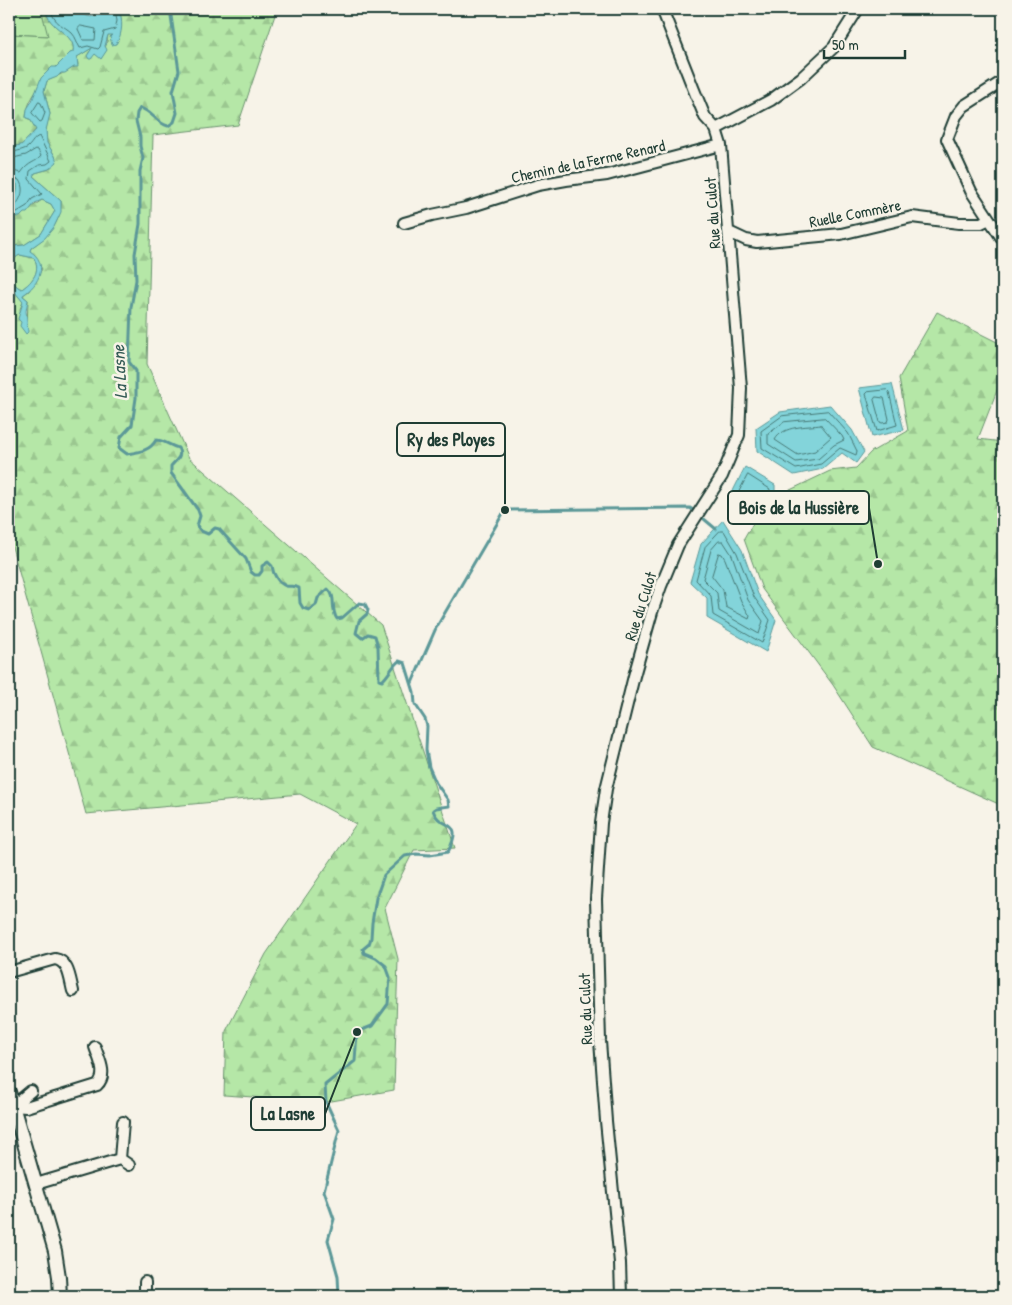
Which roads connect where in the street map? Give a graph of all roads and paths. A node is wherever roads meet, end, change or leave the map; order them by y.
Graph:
1 (664, 9) edge
2 (858, 9) edge
3 (1003, 81) edge
4 (716, 129) junction
5 (721, 145) junction
6 (989, 219) junction
7 (404, 223) dead end
8 (729, 232) junction
9 (1003, 240) edge
10 (9, 972) edge
11 (73, 991) dead end
12 (95, 1047) dead end
13 (31, 1091) dead end
14 (9, 1092) edge
15 (13, 1106) junction
16 (124, 1122) dead end
17 (36, 1184) junction
18 (146, 1282) dead end
19 (60, 1296) edge
20 (142, 1296) edge
21 (621, 1296) edge

1 - 4 street, Rue du Culot
2 - 4 street
3 - 6 street
4 - 5 street, Rue du Culot
5 - 7 street, Chemin de la Ferme Renard
5 - 8 street, Rue du Culot
6 - 8 street, Ruelle Commère
6 - 9 street
8 - 21 street, Rue du Culot
10 - 11 street
12 - 15 street
13 - 15 street
14 - 15 street
15 - 17 street
16 - 17 street
17 - 19 street
18 - 20 street

